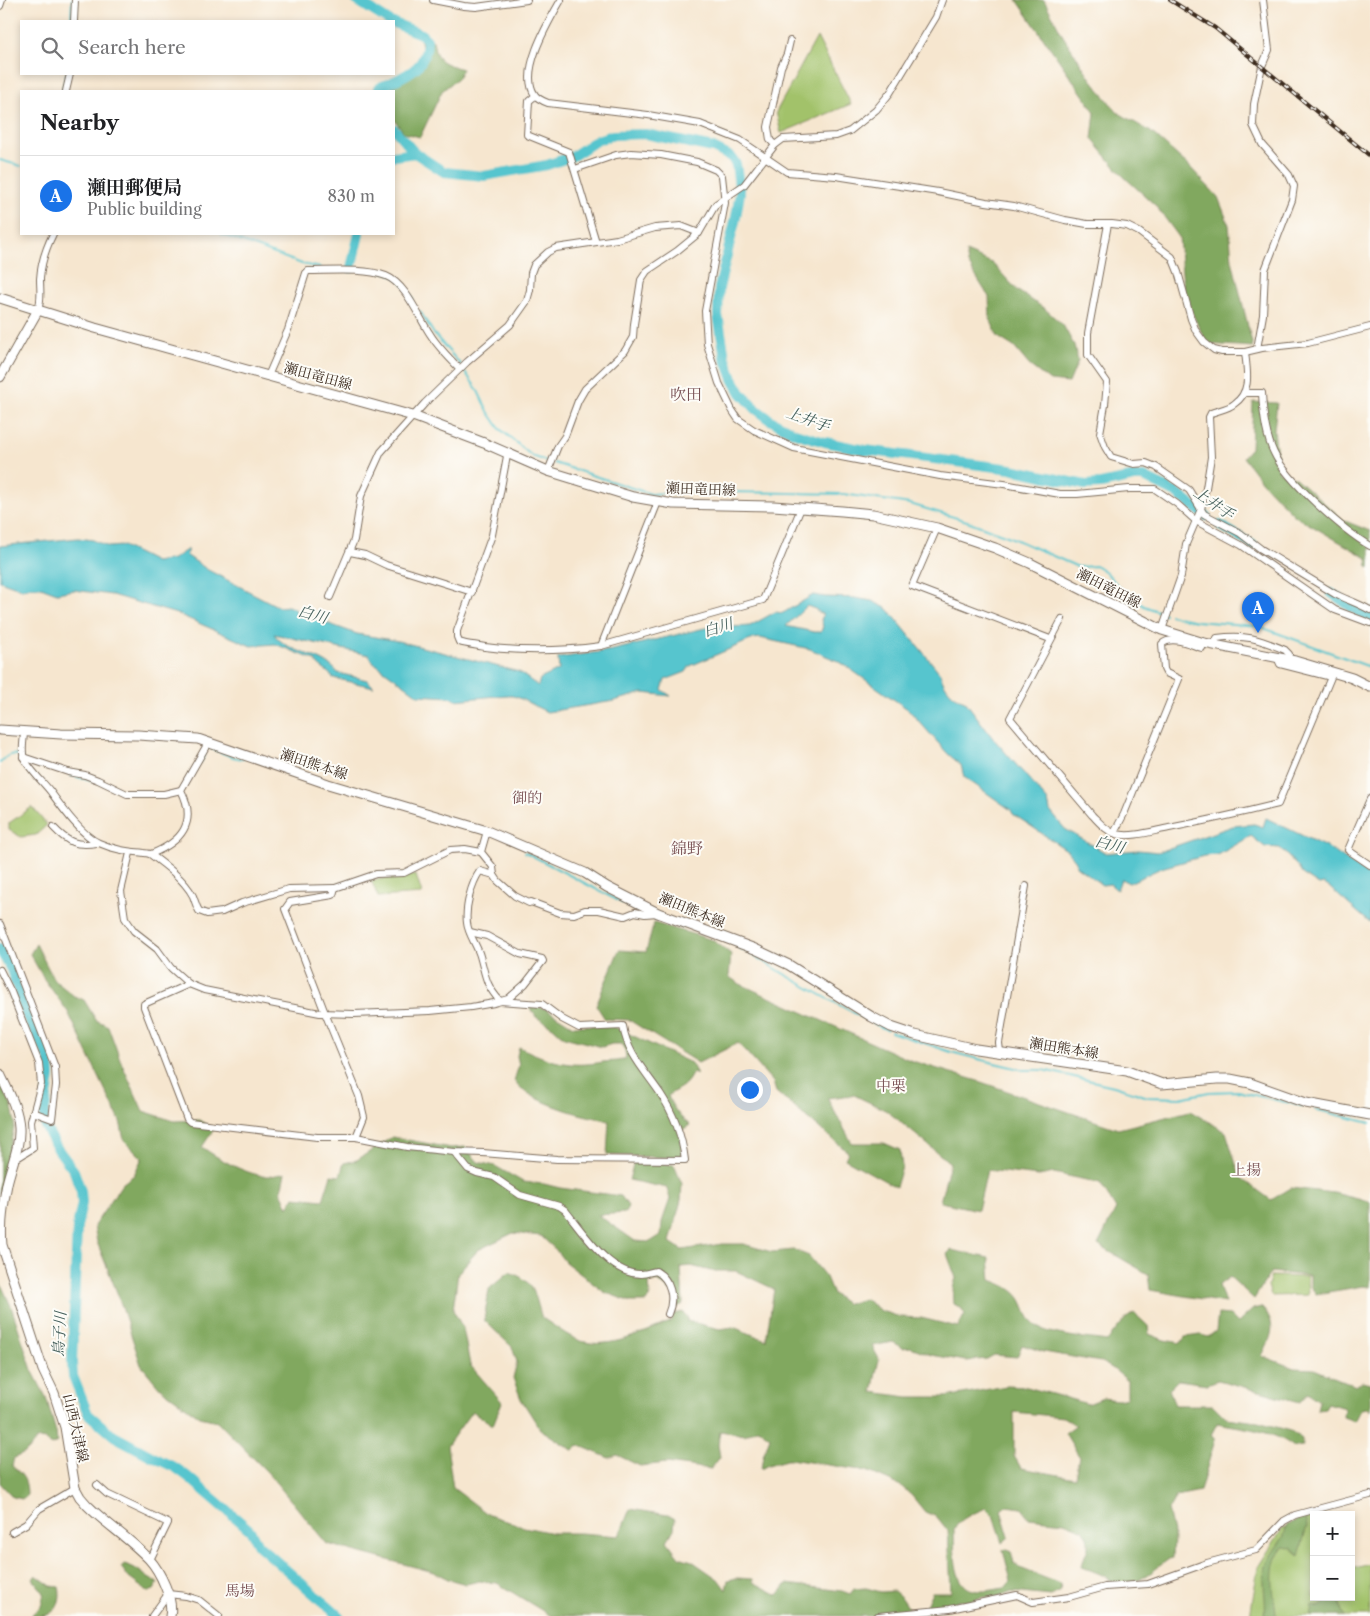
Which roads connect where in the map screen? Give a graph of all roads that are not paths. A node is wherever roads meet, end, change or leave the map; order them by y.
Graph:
1 (2, 0) edge
2 (75, 0) edge
3 (433, 0) edge
4 (528, 0) edge
5 (561, 0) edge
6 (942, 0) edge
7 (1264, 0) edge
8 (0, 6) edge
9 (74, 20) edge
10 (790, 41) dead end
11 (70, 75) edge
12 (66, 90) edge
13 (535, 96) junction
14 (775, 146) junction
15 (765, 158) junction
16 (575, 169) junction
17 (726, 197) junction
18 (1108, 224) junction
19 (699, 233) junction
20 (52, 235) edge
21 (596, 242) junction
22 (0, 298) edge
23 (38, 310) junction
24 (1370, 327) edge
25 (1257, 349) junction
26 (1245, 352) junction
27 (462, 367) junction
28 (268, 376) junction
29 (0, 377) edge
30 (1244, 394) junction
31 (413, 416) junction
32 (506, 453) junction
33 (548, 472) junction
34 (658, 502) junction
35 (801, 508) junction
36 (1201, 509) junction
37 (1197, 520) junction
38 (937, 528) junction
39 (1370, 546) edge
40 (350, 552) junction
41 (472, 592) junction
42 (330, 597) dead end
43 (1370, 610) edge
44 (1062, 619) dead end
45 (1370, 623) edge
46 (1162, 630) junction
47 (1050, 639) junction
48 (1204, 643) junction
49 (1214, 645) junction
50 (601, 646) junction
51 (1276, 657) junction
52 (1288, 659) junction
53 (1370, 687) edge
54 (0, 730) edge
55 (24, 732) junction
56 (208, 743) junction
57 (23, 757) junction
58 (181, 790) junction
59 (1370, 799) edge
60 (53, 827) dead end
61 (487, 831) junction
62 (1114, 833) junction
63 (97, 843) junction
64 (481, 852) junction
65 (130, 853) junction
66 (150, 854) junction
67 (1370, 865) edge
68 (494, 876) junction
69 (1026, 886) dead end
70 (334, 888) junction
71 (658, 913) junction
72 (0, 924) edge
73 (470, 932) junction
74 (0, 970) edge
75 (189, 984) junction
76 (500, 1001) junction
77 (325, 1013) junction
78 (1000, 1051) junction
79 (0, 1074) edge
80 (34, 1112) junction
81 (1370, 1115) edge
82 (356, 1137) junction
83 (454, 1152) junction
84 (14, 1160) junction
85 (668, 1314) dead end
86 (97, 1486) dead end
87 (76, 1488) junction
88 (1370, 1495) edge
89 (12, 1532) dead end
90 (150, 1560) junction
91 (168, 1594) junction
92 (152, 1616) edge
93 (170, 1616) edge
94 (219, 1616) edge
95 (878, 1616) edge

1 - 8 street
2 - 9 street
3 - 4 street
5 - 13 street
6 - 14 street
7 - 25 street
10 - 14 street
11 - 12 street
13 - 15 street
13 - 16 street
14 - 15 street
15 - 17 street
15 - 18 street
16 - 17 street
16 - 21 street
17 - 19 street
17 - 37 street
18 - 26 street
18 - 36 street
19 - 21 street
19 - 33 street
20 - 23 street
21 - 27 street
22 - 23 main road, 瀬田竜田線
23 - 28 main road, 瀬田竜田線
23 - 29 main road
24 - 25 street
25 - 26 street
26 - 30 street
27 - 28 street
27 - 31 street
28 - 31 main road, 瀬田竜田線
30 - 36 street
30 - 39 street
31 - 32 main road, 瀬田竜田線
31 - 40 street
32 - 33 main road, 瀬田竜田線
32 - 41 street
33 - 34 main road, 瀬田竜田線
34 - 35 main road, 瀬田竜田線
34 - 50 street
35 - 38 main road, 瀬田竜田線
35 - 50 street
36 - 37 street
36 - 43 street
37 - 45 street
37 - 46 street
38 - 46 main road, 瀬田竜田線
38 - 47 street
40 - 41 street
40 - 42 street
41 - 50 street
44 - 47 street
46 - 48 main road, 瀬田竜田線
47 - 62 street
48 - 49 main road, 瀬田竜田線
48 - 62 street
49 - 51 main road, 瀬田竜田線
49 - 52 street
51 - 52 main road, 瀬田竜田線
51 - 62 street
52 - 53 main road, 瀬田竜田線
54 - 55 main road, 瀬田熊本線
55 - 56 main road, 瀬田熊本線
55 - 57 street
56 - 58 street
56 - 61 main road, 瀬田熊本線
57 - 58 street
57 - 63 street
58 - 66 street
59 - 67 street
60 - 63 street
61 - 64 street
61 - 71 main road, 瀬田熊本線
63 - 65 street
64 - 68 street
64 - 70 street
65 - 66 street
65 - 75 street
66 - 70 street
68 - 71 street
68 - 73 street
69 - 78 street
70 - 77 street
71 - 78 main road, 瀬田熊本線
72 - 80 street
73 - 76 street
73 - 76 street
74 - 80 street
75 - 77 street
75 - 82 street
76 - 77 street
76 - 83 street
77 - 82 street
78 - 81 main road, 瀬田熊本線
79 - 84 main road, 山西大津線
80 - 84 street
82 - 83 street
83 - 85 street
84 - 87 main road, 山西大津線
86 - 90 street
87 - 89 street
87 - 90 main road, 山西大津線
88 - 95 street
90 - 91 main road, 山西大津線
91 - 92 street
91 - 93 main road, 山西大津線
91 - 94 street

